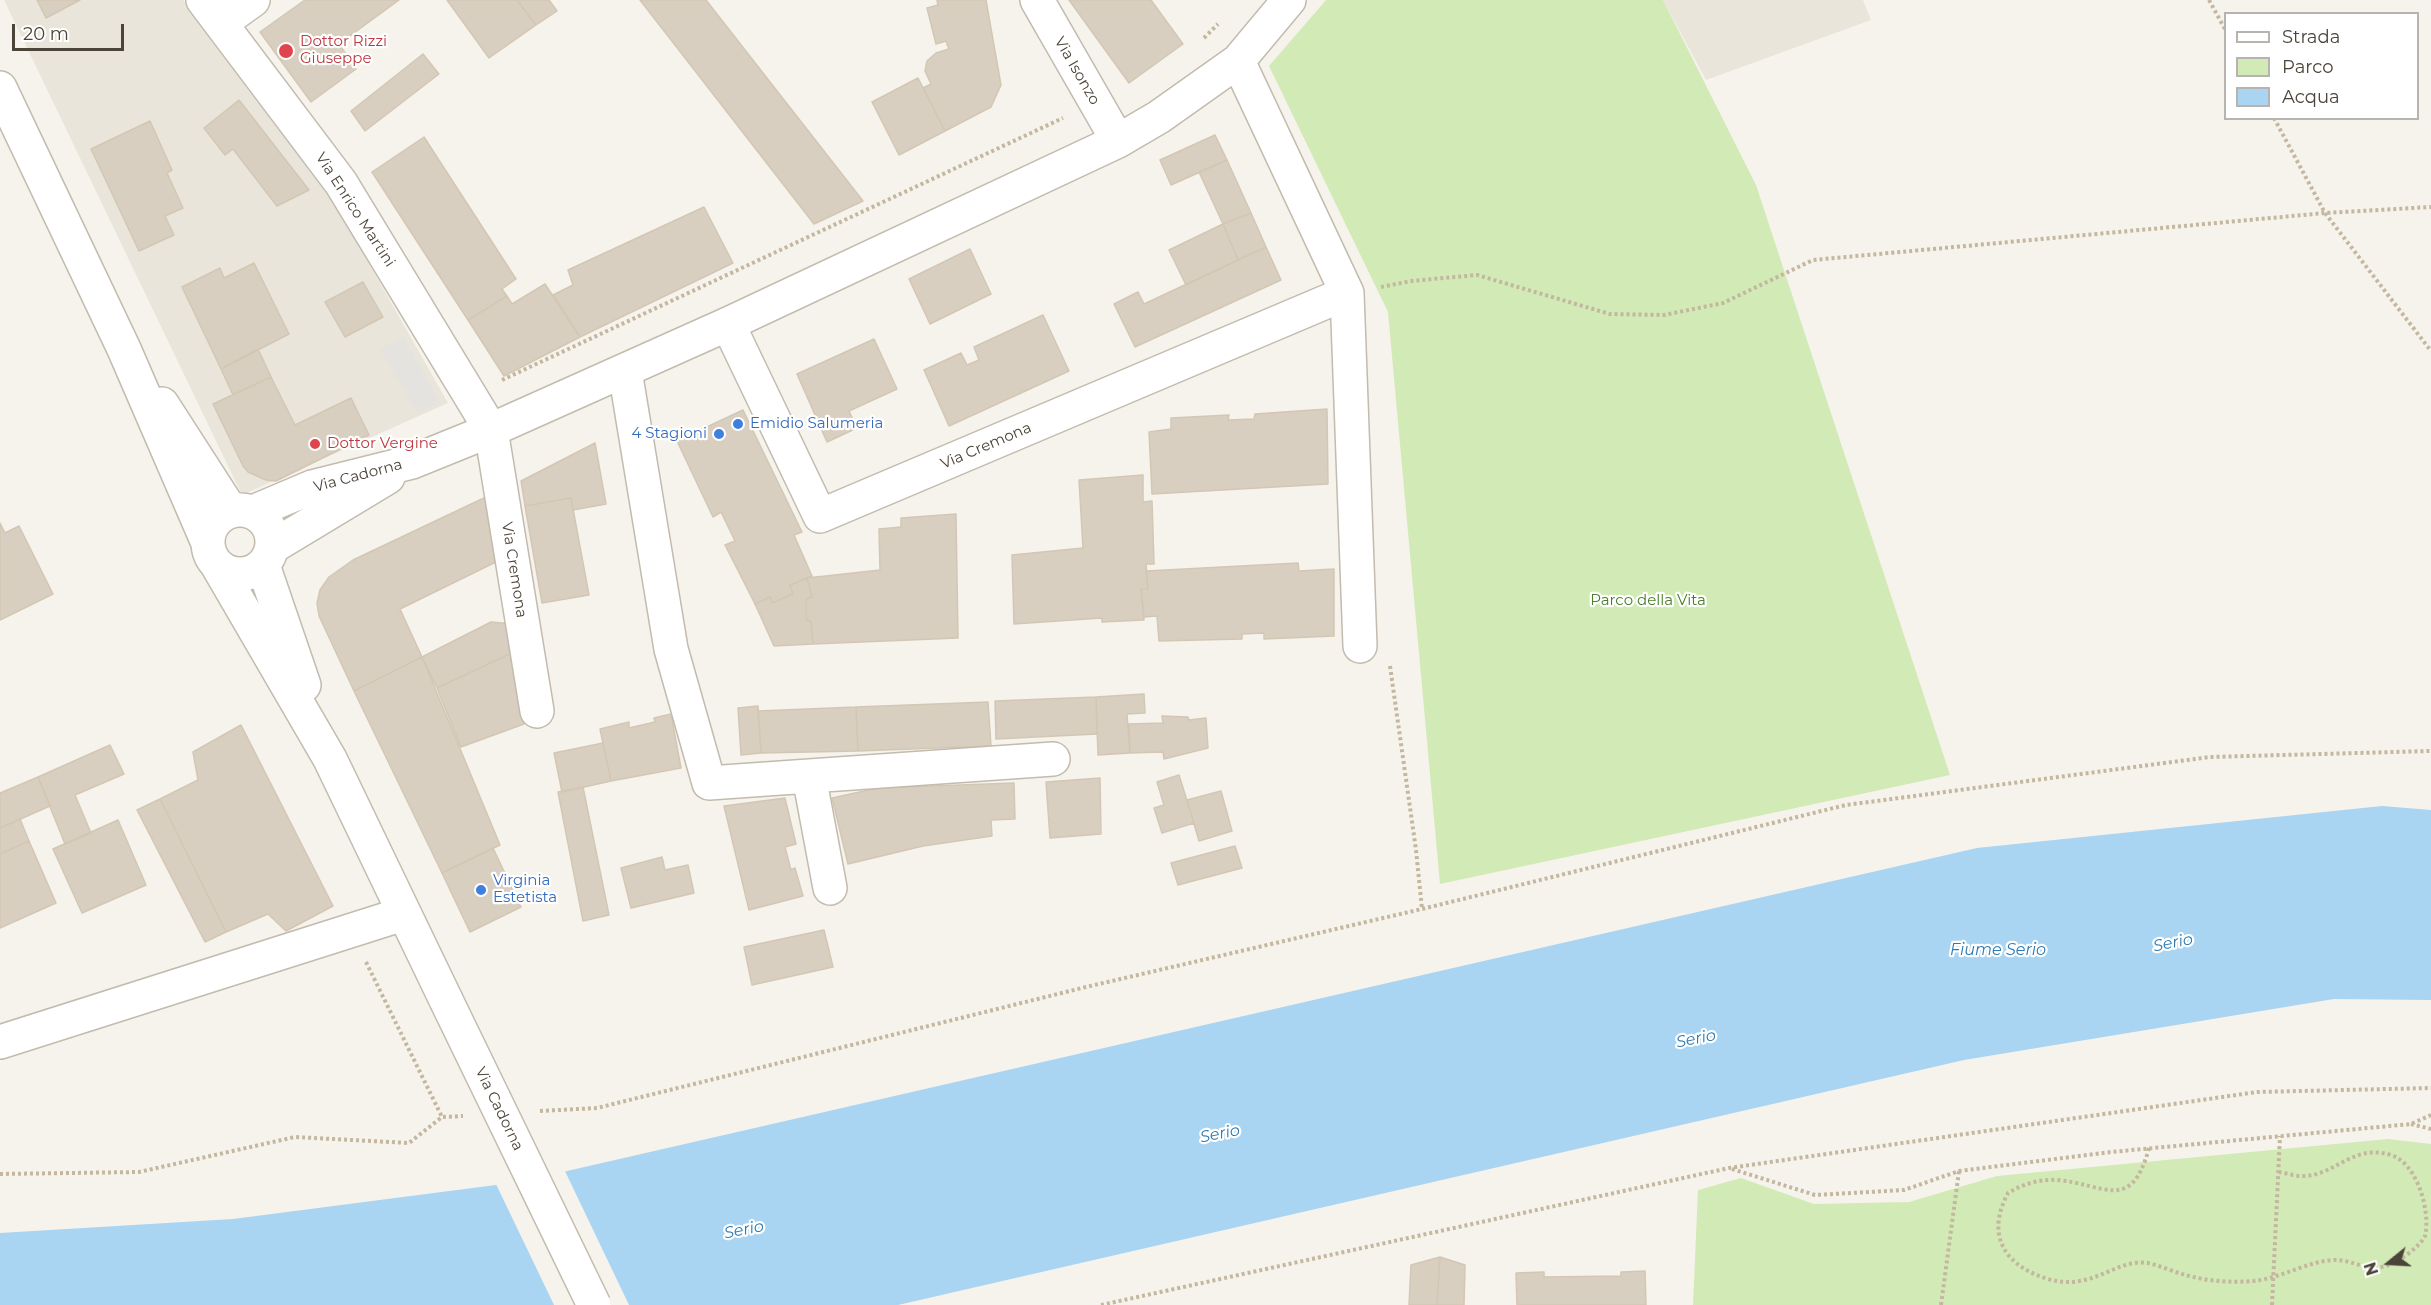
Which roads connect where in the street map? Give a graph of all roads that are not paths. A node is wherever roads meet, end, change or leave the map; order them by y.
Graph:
1 (253, 0) edge
2 (1037, 0) edge
3 (1288, 0) edge
4 (212, 11) edge
5 (1238, 61) junction
6 (0, 88) edge
7 (1118, 141) junction
8 (1347, 293) junction
9 (728, 324) junction
10 (124, 349) junction
11 (625, 371) junction
12 (491, 430) junction
13 (412, 462) junction
14 (242, 511) junction
15 (212, 553) junction
16 (268, 556) junction
17 (1360, 646) road end
18 (537, 711) dead end
19 (330, 759) junction
20 (1053, 759) dead end
21 (809, 776) junction
22 (830, 888) dead end
23 (403, 914) junction
24 (0, 1042) edge
25 (594, 1305) edge

1 - 4 street
2 - 7 street, Via Isonzo
3 - 5 street
4 - 12 street, Via Enrico Martini
5 - 7 street
5 - 8 street
6 - 10 street, Via Cadorna
7 - 9 street
8 - 9 street, Via Cremona
8 - 17 street
9 - 11 street
10 - 14 street, Via Cadorna
10 - 15 street, Via Cadorna
11 - 12 street
11 - 21 street
12 - 13 street
12 - 18 street, Via Cremona
13 - 14 street, Via Cadorna
13 - 16 street, Via Cadorna
14 - 15 street
14 - 16 street
15 - 16 street
15 - 19 street, Via Cadorna
16 - 19 street, Via Cadorna
19 - 23 street, Via Cadorna
20 - 21 street
21 - 22 street
23 - 24 street
23 - 25 street, Via Cadorna, bridge

